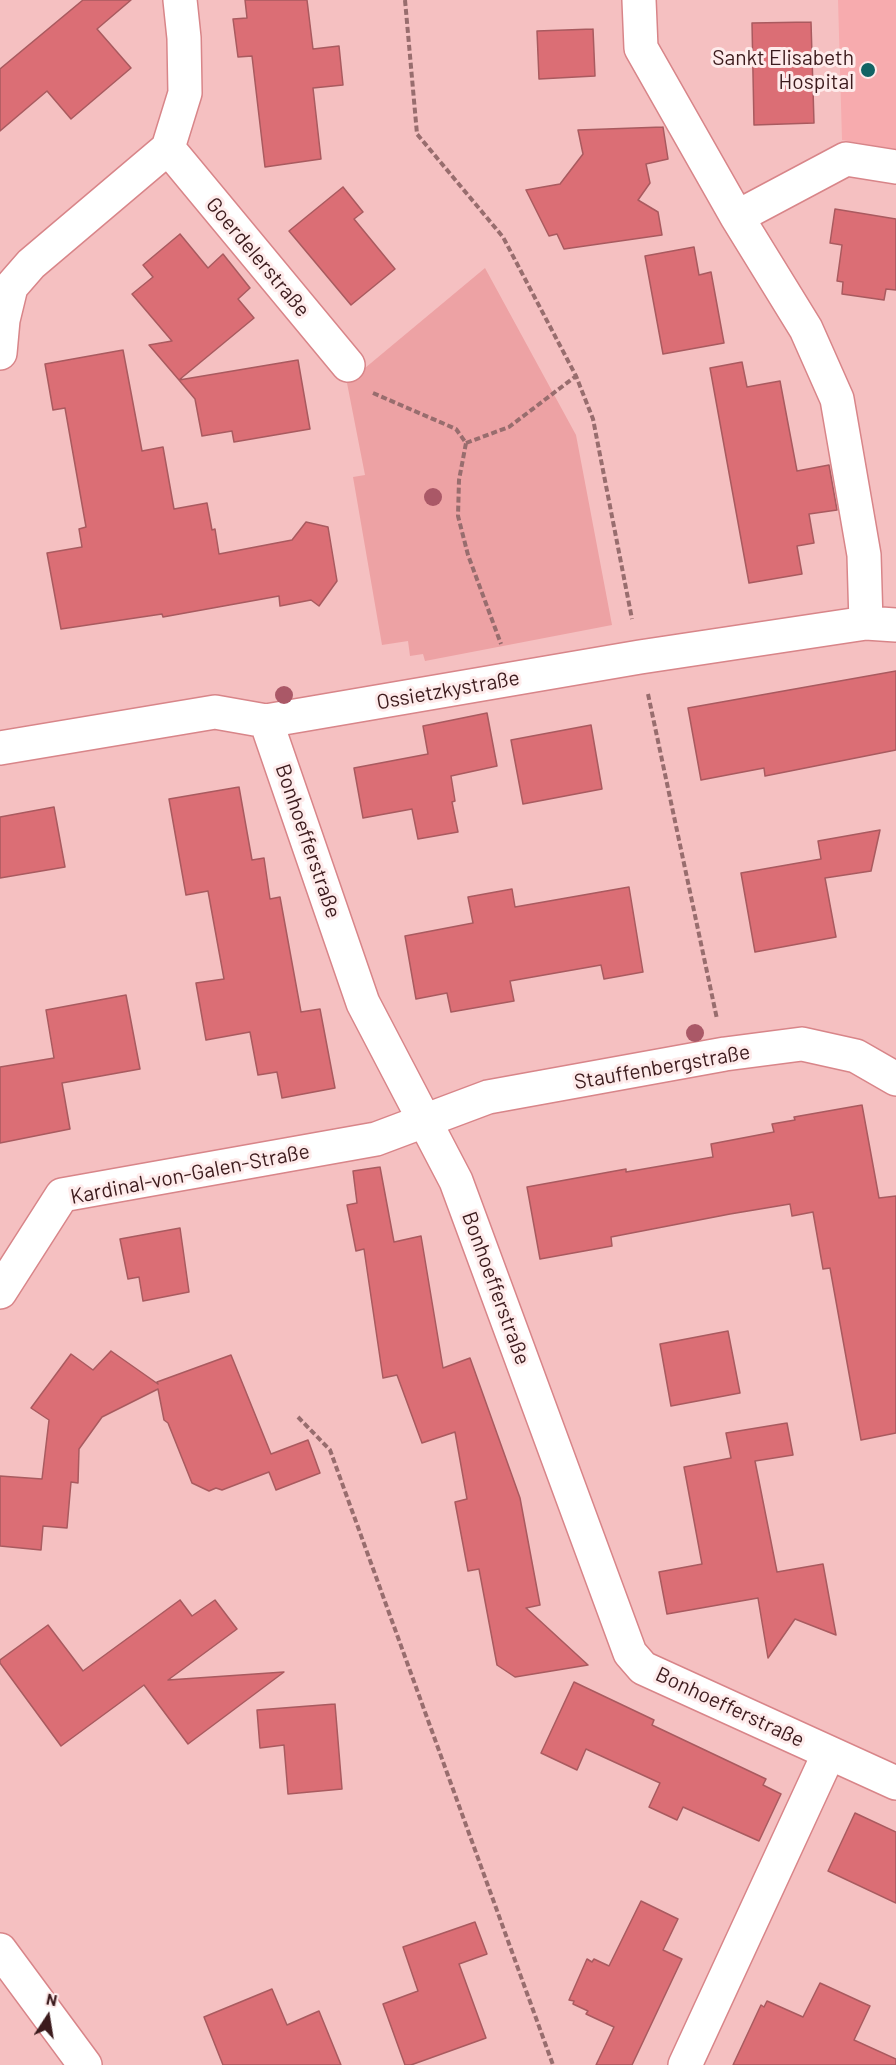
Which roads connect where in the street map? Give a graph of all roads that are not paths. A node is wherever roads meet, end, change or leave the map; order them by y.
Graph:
1 (180, 0) edge
2 (639, 0) edge
3 (168, 148) junction
4 (896, 167) edge
5 (737, 217) junction
6 (0, 353) edge
7 (348, 365) road end
8 (881, 624) edge
9 (266, 721) junction
10 (0, 748) edge
11 (896, 1079) edge
12 (426, 1121) junction
13 (0, 1292) edge
14 (830, 1753) junction
15 (896, 1783) edge
16 (5, 1968) edge
17 (85, 2065) edge
18 (685, 2065) edge

1 - 3 street
2 - 5 street
3 - 6 street
3 - 7 street, Goerdelerstraße
4 - 5 street
5 - 8 street
8 - 9 street, Ossietzkystraße
9 - 10 street, Ossietzkystraße
9 - 12 street, Bonhoefferstraße
11 - 12 street, Stauffenbergstraße
12 - 13 street, Kardinal-von-Galen-Straße
12 - 14 street, Bonhoefferstraße
14 - 15 street, Bonhoefferstraße
14 - 18 street, Bonhoefferstraße
16 - 17 street

